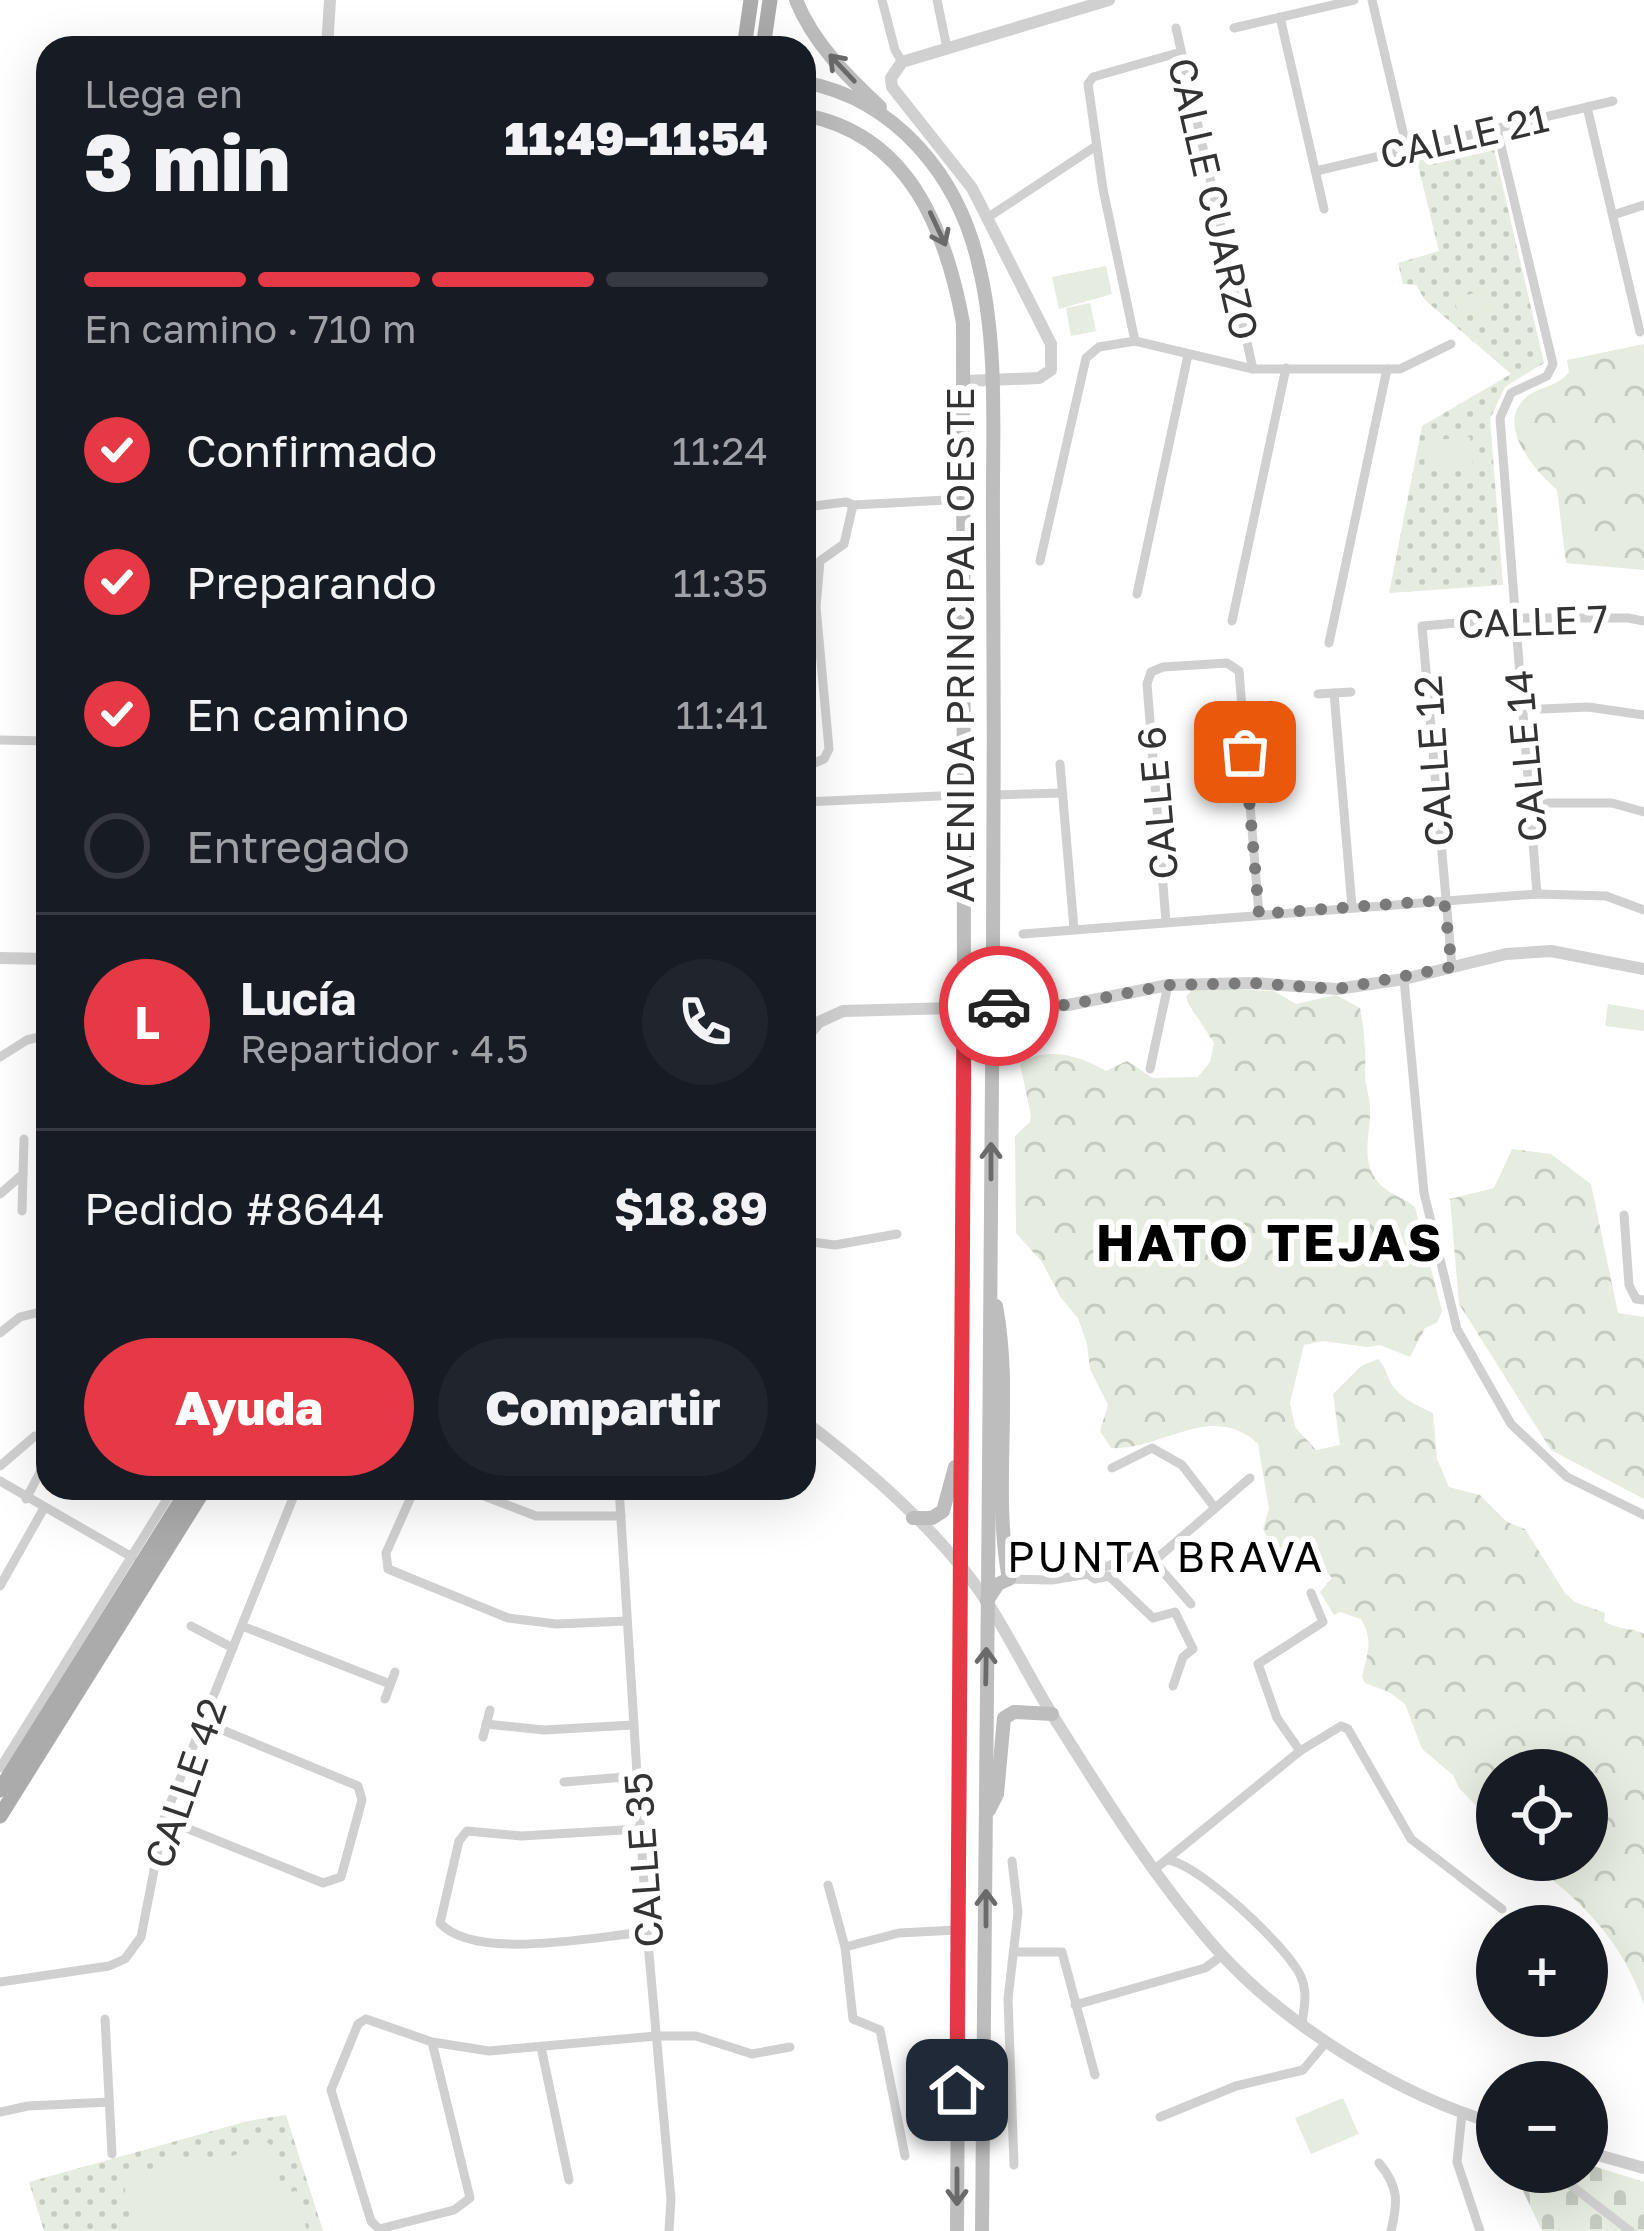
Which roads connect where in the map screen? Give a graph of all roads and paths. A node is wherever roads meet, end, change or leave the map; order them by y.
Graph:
1 (330, 0) edge
2 (751, 0) edge
3 (770, 0) edge
4 (796, 0) edge
5 (882, 0) edge
6 (937, 0) edge
7 (1109, 0) edge
8 (1354, 0) edge
9 (1372, 0) edge
10 (1280, 17) junction
11 (1176, 28) dead end
12 (1234, 28) dead end
13 (328, 36) edge
14 (745, 36) edge
15 (765, 36) edge
16 (814, 36) edge
17 (816, 38) edge
18 (947, 48) junction
19 (1181, 52) junction
20 (902, 62) junction
21 (816, 87) edge
22 (1613, 101) dead end
23 (1587, 107) junction
24 (816, 119) edge
25 (901, 127) junction
26 (1497, 128) junction
27 (1096, 146) junction
28 (1407, 149) junction
29 (1316, 171) junction
30 (1644, 205) edge
31 (1324, 209) dead end
32 (1612, 214) junction
33 (987, 218) junction
34 (1640, 332) dead end
35 (1135, 341) junction
36 (1451, 344) dead end
37 (1188, 355) junction
38 (1286, 368) junction
39 (1252, 369) junction
40 (1387, 369) junction
41 (966, 381) junction
42 (992, 381) junction
43 (965, 499) junction
44 (816, 506) edge
45 (853, 506) junction
46 (1040, 561) dead end
47 (1137, 594) dead end
48 (816, 598) edge
49 (816, 617) edge
50 (1514, 618) junction
51 (1232, 621) dead end
52 (1644, 622) edge
53 (1422, 626) joint
54 (1329, 644) dead end
55 (1351, 692) dead end
56 (1334, 693) junction
57 (1318, 694) dead end
58 (1521, 710) junction
59 (1644, 715) edge
60 (0, 740) edge
61 (36, 741) edge
62 (816, 762) edge
63 (1060, 764) dead end
64 (1062, 793) junction
65 (962, 795) junction
66 (994, 795) junction
67 (816, 802) edge
68 (1529, 802) junction
69 (1644, 812) edge
70 (1537, 894) junction
71 (1444, 900) junction
72 (1352, 907) junction
73 (1644, 910) edge
74 (1259, 914) junction
75 (1166, 922) junction
76 (1074, 929) junction
77 (1023, 934) dead end
78 (0, 958) edge
79 (36, 959) edge
80 (1452, 967) junction
81 (1644, 969) edge
82 (1404, 979) junction
83 (1168, 985) junction
84 (992, 1006) junction
85 (964, 1007) junction
86 (816, 1026) edge
87 (36, 1038) edge
88 (0, 1057) edge
89 (1150, 1069) dead end
90 (24, 1139) dead end
91 (23, 1174) junction
92 (0, 1194) edge
93 (22, 1211) dead end
94 (1624, 1215) dead end
95 (897, 1234) dead end
96 (816, 1242) edge
97 (990, 1278) junction
98 (1644, 1300) edge
99 (36, 1313) edge
100 (0, 1334) edge
101 (816, 1429) edge
102 (962, 1432) junction
103 (36, 1436) edge
104 (0, 1466) edge
105 (1112, 1468) dead end
106 (1250, 1478) dead end
107 (36, 1479) edge
108 (0, 1481) edge
109 (26, 1499) junction
110 (167, 1500) edge
111 (181, 1500) edge
112 (198, 1500) edge
113 (292, 1500) edge
114 (410, 1500) edge
115 (494, 1500) edge
116 (620, 1500) edge
117 (44, 1508) junction
118 (1215, 1508) junction
119 (1644, 1515) edge
120 (621, 1516) junction
121 (913, 1518) junction
122 (132, 1557) junction
123 (1154, 1562) junction
124 (961, 1566) junction
125 (1088, 1574) junction
126 (1009, 1579) junction
127 (0, 1586) edge
128 (1311, 1593) dead end
129 (987, 1601) junction
130 (1191, 1604) dead end
131 (627, 1621) junction
132 (191, 1626) dead end
133 (242, 1626) junction
134 (233, 1648) junction
135 (395, 1672) dead end
136 (391, 1684) junction
137 (1173, 1686) dead end
138 (385, 1699) dead end
139 (490, 1709) dead end
140 (1052, 1714) junction
141 (203, 1722) junction
142 (486, 1724) junction
143 (633, 1725) junction
144 (482, 1737) dead end
145 (1300, 1751) junction
146 (0, 1768) edge
147 (637, 1776) junction
148 (564, 1782) dead end
149 (0, 1790) edge
150 (986, 1815) junction
151 (0, 1816) edge
152 (164, 1820) junction
153 (640, 1828) junction
154 (1168, 1860) junction
155 (1012, 1862) dead end
156 (1155, 1869) junction
157 (828, 1885) dead end
158 (1497, 1905) edge
159 (957, 1930) junction
160 (647, 1932) junction
161 (845, 1947) junction
162 (1014, 1952) junction
163 (1223, 1955) junction
164 (0, 1982) edge
165 (986, 2000) junction
166 (1008, 2000) junction
167 (1075, 2005) junction
168 (105, 2019) dead end
169 (1302, 2024) junction
170 (656, 2036) junction
171 (1327, 2041) junction
172 (432, 2042) junction
173 (541, 2047) junction
174 (790, 2048) dead end
175 (1095, 2075) dead end
176 (109, 2102) junction
177 (0, 2112) edge
178 (1462, 2114) junction
179 (1160, 2117) dead end
180 (1476, 2118) edge
181 (112, 2154) dead end
182 (905, 2156) dead end
183 (1608, 2158) edge
184 (1379, 2163) dead end
185 (1014, 2165) dead end
186 (1644, 2168) edge
187 (569, 2180) dead end
188 (1583, 2193) edge
189 (669, 2231) edge
190 (957, 2231) edge
191 (982, 2231) edge
192 (1391, 2231) edge
193 (1480, 2231) edge
194 (1630, 2231) edge

1 - 13 street
2 - 14 main road
3 - 15 main road
16 -> 4 main road
5 - 20 street
6 - 18 street
7 - 18 street
8 - 10 street
9 - 28 street
10 - 12 street
10 - 29 street
11 - 19 street, CALLE CUARZO
25 -> 17 main road
18 - 20 street
19 - 27 street
19 - 39 street, CALLE CUARZO
20 - 33 street
21 - 25 main road, AVENIDA PRINCIPAL OESTE
22 - 23 street, CALLE 21
23 - 26 street, CALLE 21
23 - 32 street
24 -> 41 main road, AVENIDA PRINCIPAL OESTE
25 - 42 main road, AVENIDA PRINCIPAL OESTE
26 - 28 street, CALLE 21
26 - 50 street, CALLE 14
27 - 33 street
27 - 35 street
28 - 29 street, CALLE 21
29 - 31 street
30 - 32 street
32 - 34 street
33 - 42 street
35 - 37 street
35 - 46 street
36 - 40 street
37 - 39 street
37 - 47 street
38 - 39 street
38 - 40 street
38 - 51 street
40 - 54 street
41 - 42 street
41 - 43 main road, AVENIDA PRINCIPAL OESTE
42 - 66 main road, AVENIDA PRINCIPAL OESTE
43 - 45 street
43 - 65 main road, AVENIDA PRINCIPAL OESTE
44 - 45 street
45 - 48 street
49 - 62 street
50 - 52 street, CALLE 7
50 - 53 street, CALLE 7
50 - 58 street, CALLE 14
53 - 71 street, CALLE 12
55 - 56 street
56 - 57 street
56 - 72 street
58 - 59 street
58 - 68 street, CALLE 14
60 - 61 street
63 - 64 street
64 - 66 street
64 - 76 street
65 - 67 street
65 - 85 main road, AVENIDA PRINCIPAL OESTE
66 - 84 main road, AVENIDA PRINCIPAL OESTE
68 - 69 street
68 - 70 street, CALLE 14
70 - 71 street
70 - 73 street
71 - 72 street
71 - 80 street, CALLE 12
72 - 74 street
74 - 75 street
74 - 75 street, CALLE 6
75 - 76 street
76 - 77 street
78 - 79 street
80 - 81 street
80 - 82 street
82 - 83 street
82 - 119 street
83 - 84 street
83 - 89 street
84 - 85 street
97 -> 84 main road, AVENIDA PRINCIPAL OESTE
85 - 86 street
85 - 102 main road, AVENIDA PRINCIPAL OESTE
87 - 88 street
90 - 91 street
91 - 92 street
91 - 93 street
94 - 98 street
95 - 96 street
97 - 126 main road
97 - 129 main road, AVENIDA PRINCIPAL OESTE
99 - 100 street
101 - 121 street
102 - 121 main road
102 - 124 main road, AVENIDA PRINCIPAL OESTE
103 - 104 street
105 - 118 street
106 - 118 street
107 - 109 street
108 - 109 street
109 - 117 street
110 - 122 street
111 - 149 main road
112 - 151 main road
113 - 133 street, CALLE 42
114 - 131 street
115 - 120 street
116 - 120 street, CALLE 35
117 - 122 street
117 - 127 street
118 - 123 street
120 - 131 street, CALLE 35
121 - 124 street
122 - 146 street
123 - 125 street
123 - 130 street
124 - 129 street
124 - 159 main road, AVENIDA PRINCIPAL OESTE
125 - 126 street
125 - 137 street
126 - 129 main road
128 - 145 street
129 - 140 street
150 -> 129 main road, AVENIDA PRINCIPAL OESTE
131 - 143 street, CALLE 35
132 - 134 street
133 - 134 street, CALLE 42
133 - 136 street
134 - 141 street, CALLE 42
135 - 136 street
136 - 138 street
139 - 142 street
140 - 150 main road
140 - 156 street
141 - 152 street, CALLE 42
141 - 152 street
142 - 143 street
142 - 144 street
143 - 147 street, CALLE 35
145 - 154 street
145 - 158 street
147 - 148 street
147 - 153 street, CALLE 35
165 -> 150 main road, AVENIDA PRINCIPAL OESTE
152 - 164 street, CALLE 42
153 - 160 street, CALLE 35
153 - 160 street
154 - 156 street
154 - 169 street
155 - 162 street
156 - 163 street
157 - 161 street
159 - 161 street
159 -> 190 main road, AVENIDA PRINCIPAL OESTE
160 - 170 street, CALLE 35
161 - 182 street
162 - 166 street
162 - 167 street
163 - 167 street
163 - 169 street
165 - 166 street
165 - 191 main road, AVENIDA PRINCIPAL OESTE
166 - 185 street
167 - 175 street
168 - 176 street
169 - 171 street
170 - 173 street
170 - 174 street
170 - 189 street, CALLE 35
171 - 178 street
171 - 179 street
172 - 172 street
172 - 173 street
173 - 187 street
176 - 177 street
176 - 181 street
178 - 180 street
178 - 193 street
183 - 186 street
184 - 192 street
188 - 194 street

